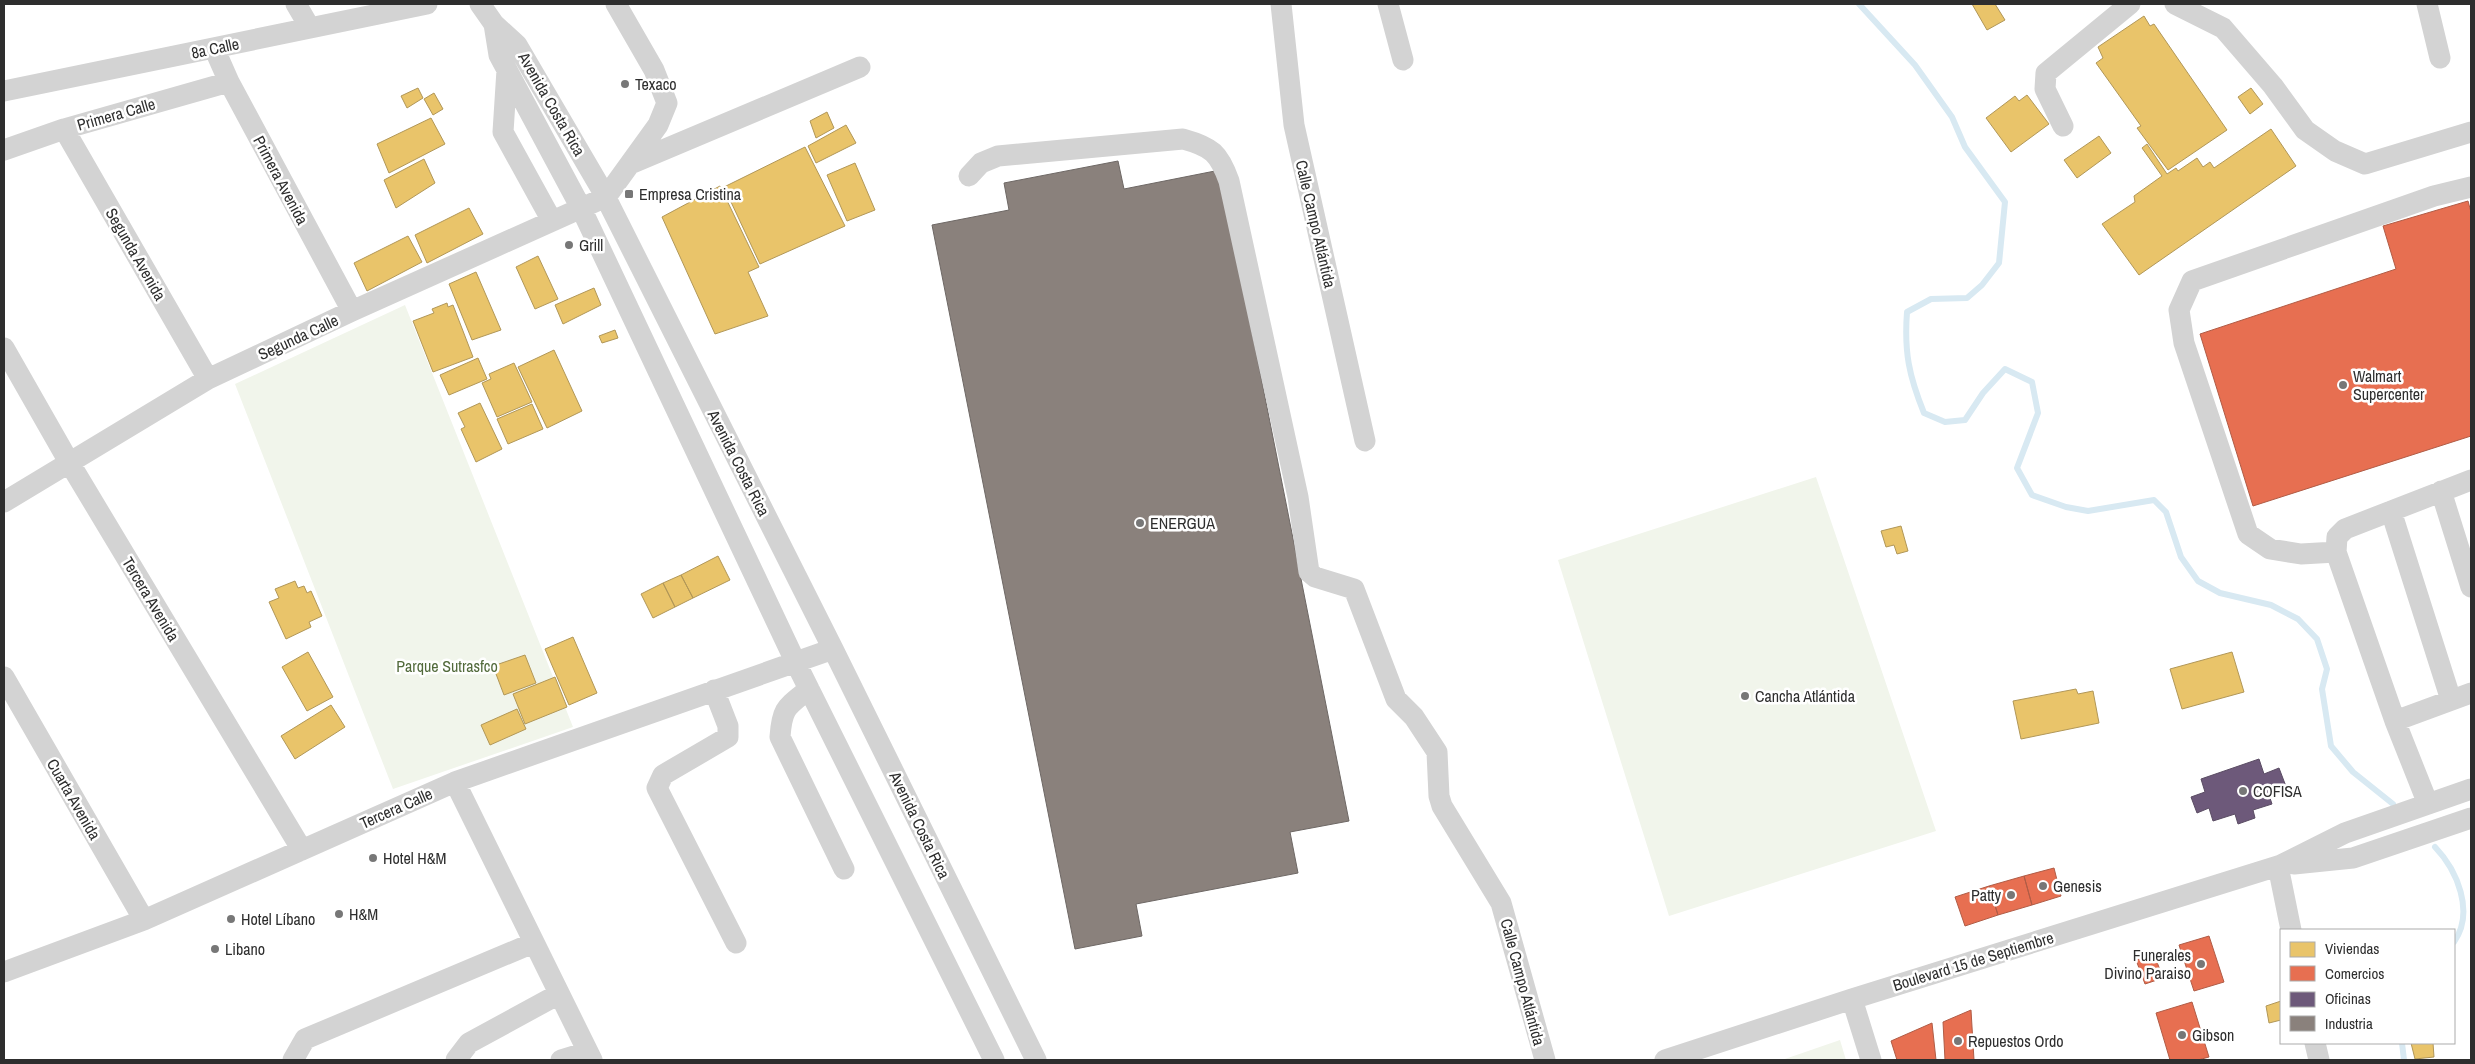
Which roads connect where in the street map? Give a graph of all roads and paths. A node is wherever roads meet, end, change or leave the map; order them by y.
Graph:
1 (296, 4) edge
2 (427, 4) edge
3 (480, 4) edge
4 (616, 4) edge
5 (1281, 4) edge
6 (1388, 4) edge
7 (2130, 4) edge
8 (2175, 4) edge
9 (2427, 4) edge
10 (494, 24) junction
11 (310, 28) junction
12 (214, 48) junction
13 (2440, 58) dead end
14 (1403, 60) dead end
15 (860, 67) dead end
16 (508, 69) junction
17 (229, 82) junction
18 (4, 91) edge
19 (2063, 126) dead end
20 (64, 129) junction
21 (2471, 132) edge
22 (4, 150) edge
23 (628, 165) junction
24 (969, 176) dead end
25 (2471, 187) edge
26 (606, 197) junction
27 (581, 208) junction
28 (552, 221) junction
29 (352, 311) junction
30 (4, 348) edge
31 (208, 379) junction
32 (1365, 441) dead end
33 (69, 462) junction
34 (2471, 480) edge
35 (2441, 491) junction
36 (4, 502) edge
37 (2391, 512) junction
38 (2336, 552) junction
39 (2471, 587) edge
40 (833, 649) junction
41 (795, 661) junction
42 (4, 677) edge
43 (809, 689) junction
44 (714, 690) junction
45 (2471, 693) edge
46 (2451, 700) junction
47 (2395, 721) junction
48 (455, 782) junction
49 (2471, 789) edge
50 (2428, 804) junction
51 (2471, 818) edge
52 (2345, 832) junction
53 (302, 850) junction
54 (2353, 858) junction
55 (2279, 865) junction
56 (844, 869) dead end
57 (144, 920) junction
58 (2292, 929) edge
59 (533, 943) junction
60 (736, 943) dead end
61 (4, 972) edge
62 (559, 994) junction
63 (1852, 999) junction
64 (2315, 1044) edge
65 (589, 1056) edge
66 (293, 1060) edge
67 (456, 1060) edge
68 (561, 1060) edge
69 (994, 1060) edge
70 (1036, 1060) edge
71 (1545, 1060) edge
72 (1665, 1060) edge
73 (1871, 1060) edge
74 (2319, 1060) edge

1 - 11 street
2 - 11 street, 8a Calle
3 - 10 street
4 - 23 street
5 - 32 street, Calle Campo Atlántida
6 - 14 street
7 - 19 street
8 - 21 street
9 - 13 street
10 - 16 street, Avenida Costa Rica
10 - 26 street, Avenida Costa Rica
11 - 12 street, 8a Calle
12 - 17 street, Primera Avenida
12 - 18 street, 8a Calle
15 - 23 street
16 - 27 street, Avenida Costa Rica
16 - 28 street
17 - 20 street, Primera Calle
17 - 29 street, Primera Avenida
20 - 22 street, Primera Calle
20 - 31 street, Segunda Avenida
23 - 26 street
24 - 71 street, Calle Campo Atlántida
25 - 38 street
26 - 27 street, Segunda Calle
26 - 40 street, Avenida Costa Rica
27 - 28 street, Segunda Calle
27 - 41 street, Avenida Costa Rica
28 - 29 street, Segunda Calle
29 - 31 street, Segunda Calle
30 - 33 street, Tercera Avenida
31 - 33 street, Segunda Calle
33 - 36 street, Segunda Calle
33 - 53 street, Tercera Avenida
34 - 35 street
35 - 37 street
35 - 39 street
37 - 38 street
37 - 46 street
38 - 47 street
40 - 41 street, Tercera Calle
40 - 70 street, Avenida Costa Rica
41 - 43 street, Avenida Costa Rica
41 - 44 street, Tercera Calle
42 - 57 street, Cuarta Avenida
43 - 56 street
43 - 69 street, Avenida Costa Rica
44 - 48 street, Tercera Calle
44 - 60 street
45 - 46 street
46 - 47 street
47 - 50 street
48 - 53 street, Tercera Calle
48 - 59 street
49 - 50 street, Boulevard 15 de Septiembre
50 - 52 street, Boulevard 15 de Septiembre
51 - 54 street, Boulevard 15 de Septiembre
52 - 54 street
52 - 55 street, Boulevard 15 de Septiembre
53 - 57 street, Tercera Calle
54 - 55 street, Boulevard 15 de Septiembre
55 - 58 street
55 - 63 street, Boulevard 15 de Septiembre
57 - 61 street, Tercera Calle
59 - 62 street
59 - 66 street
62 - 65 street
62 - 67 street
63 - 72 street, Boulevard 15 de Septiembre
63 - 73 street
64 - 74 street
65 - 68 street

